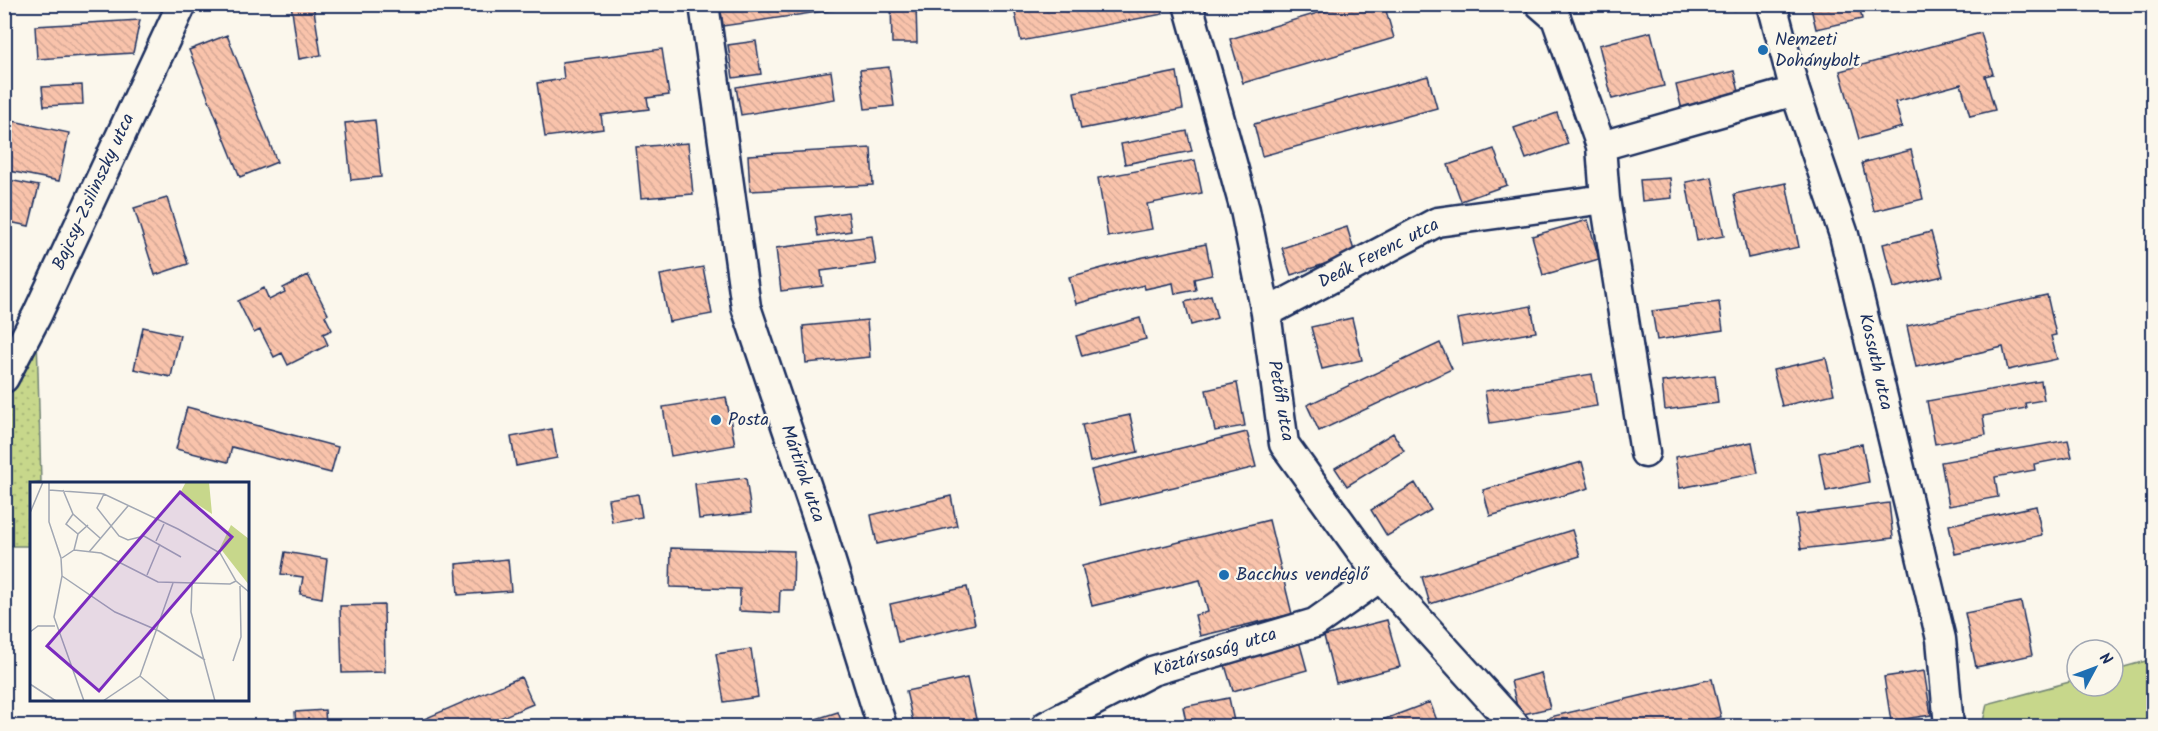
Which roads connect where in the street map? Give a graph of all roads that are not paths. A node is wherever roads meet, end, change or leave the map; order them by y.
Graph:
1 (182, 4) edge
2 (704, 4) edge
3 (1188, 4) edge
4 (1540, 4) edge
5 (1772, 4) edge
6 (1796, 91) junction
7 (1601, 146) junction
8 (1605, 199) junction
9 (1266, 313) junction
10 (4, 378) edge
11 (1645, 453) dead end
12 (1380, 577) junction
13 (1511, 725) edge
14 (882, 726) edge
15 (1046, 726) edge
16 (1949, 726) edge

1 - 10 street, Bajcsy-Zsilinszky utca
2 - 14 street, Mártírok utca
3 - 9 street, Petőfi utca
4 - 7 street
5 - 6 street, Kossuth utca
6 - 7 street
6 - 16 street, Kossuth utca
7 - 8 street
8 - 9 street, Deák Ferenc utca
8 - 11 street
9 - 12 street, Petőfi utca
12 - 13 street, Petőfi utca
12 - 15 street, Köztársaság utca

